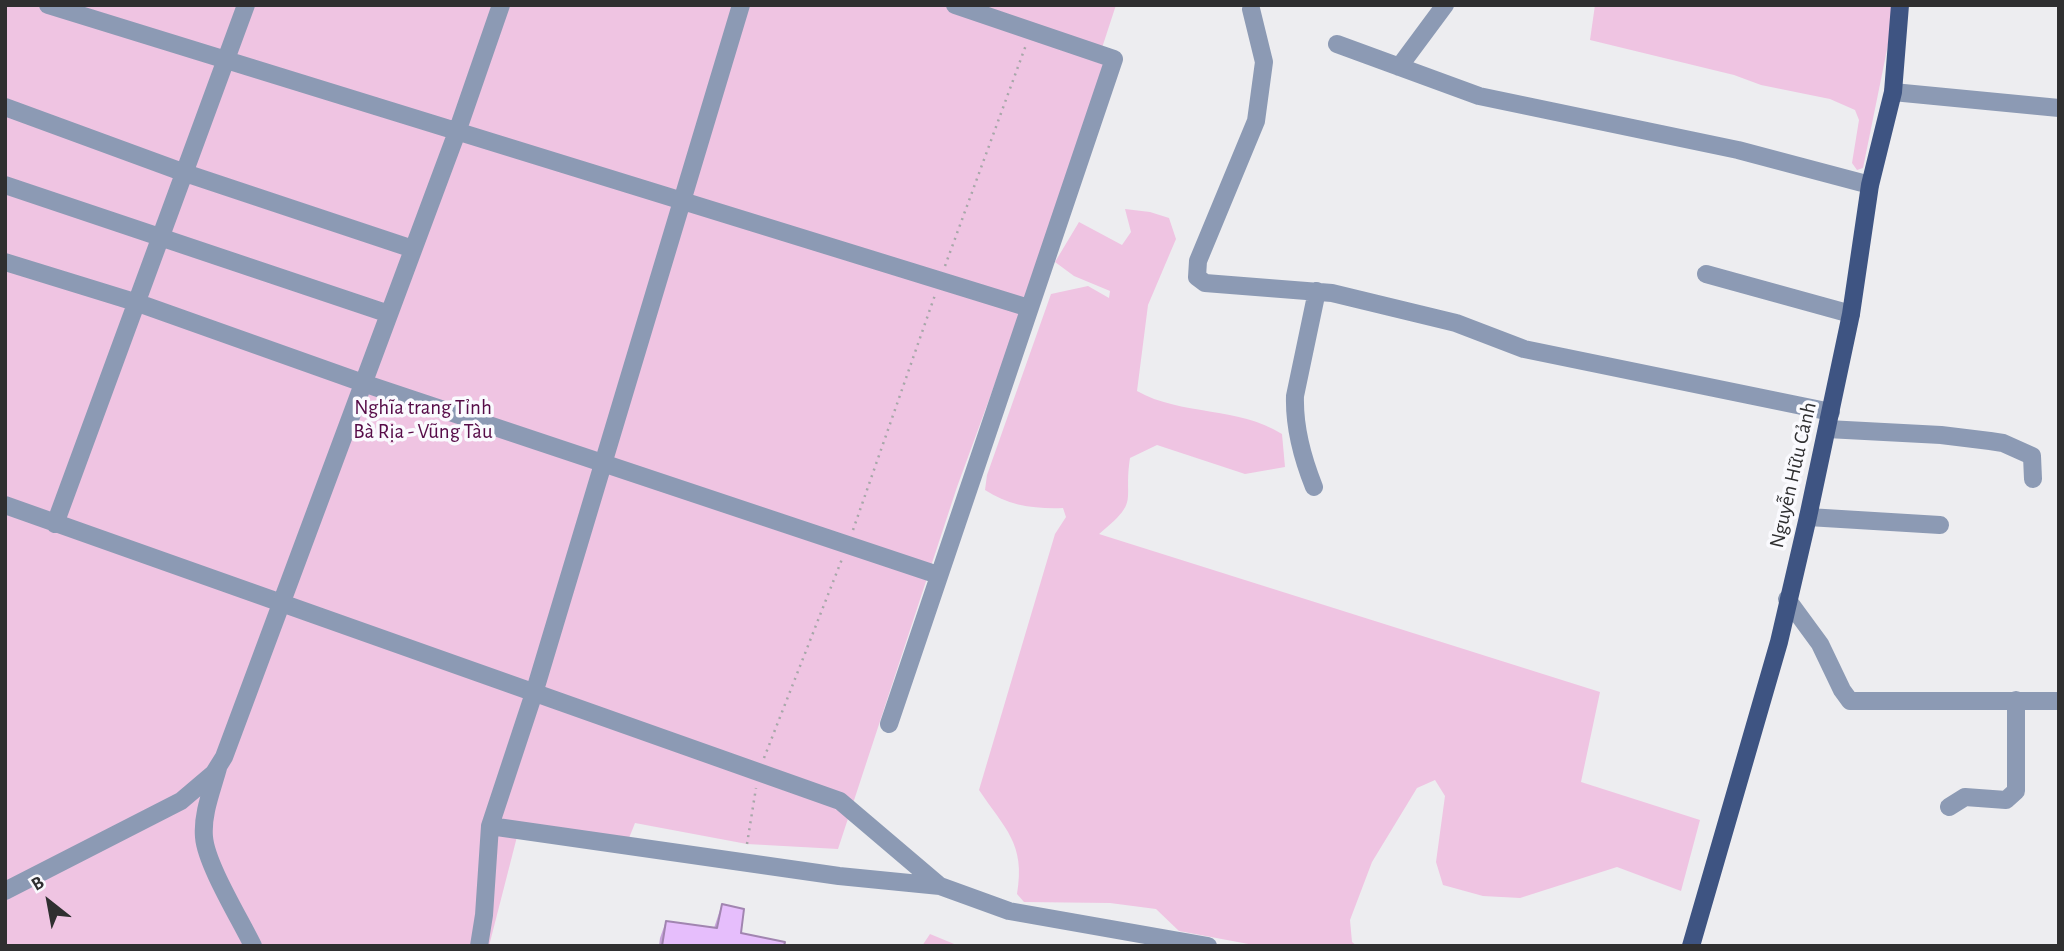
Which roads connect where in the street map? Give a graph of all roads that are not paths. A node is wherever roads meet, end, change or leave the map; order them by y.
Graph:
1 (48, 5) edge
2 (246, 5) edge
3 (501, 5) edge
4 (741, 5) edge
5 (955, 5) edge
6 (1445, 5) edge
7 (1900, 5) edge
8 (1251, 9) dead end
9 (1337, 44) dead end
10 (226, 61) junction
11 (1399, 67) junction
12 (1893, 92) junction
13 (5, 107) edge
14 (2059, 108) edge
15 (457, 132) junction
16 (185, 173) junction
17 (5, 185) edge
18 (1870, 185) junction
19 (680, 201) junction
20 (161, 239) junction
21 (413, 249) junction
22 (5, 262) edge
23 (1706, 274) dead end
24 (1317, 291) junction
25 (138, 303) junction
26 (1029, 308) junction
27 (389, 314) junction
28 (1851, 314) junction
29 (363, 383) junction
30 (1829, 420) junction
31 (601, 463) junction
32 (2033, 479) dead end
33 (1314, 486) dead end
34 (5, 505) edge
35 (1808, 517) junction
36 (55, 524) junction
37 (1940, 525) dead end
38 (938, 575) junction
39 (1787, 599) junction
40 (283, 606) junction
41 (534, 690) junction
42 (2016, 700) junction
43 (2059, 701) edge
44 (889, 724) dead end
45 (219, 764) junction
46 (1949, 807) dead end
47 (490, 825) junction
48 (940, 886) junction
49 (5, 891) edge
50 (253, 946) edge
51 (479, 946) edge
52 (1208, 946) edge
53 (1691, 946) edge

1 - 10 street
2 - 10 street
3 - 15 street
4 - 19 street
5 - 26 street
6 - 11 street
7 - 12 main road, Nguyễn Hữu Cảnh
8 - 24 street
9 - 11 street
10 - 15 street
10 - 16 street
11 - 18 street
12 - 14 street
12 - 18 main road, Nguyễn Hữu Cảnh
13 - 16 street
15 - 19 street
15 - 21 street
16 - 20 street
16 - 21 street
17 - 20 street
18 - 28 main road, Nguyễn Hữu Cảnh
19 - 26 street
19 - 31 street
20 - 25 street
20 - 27 street
21 - 27 street
22 - 25 street
23 - 28 street
24 - 30 street
24 - 33 street
25 - 29 street
25 - 36 street
26 - 38 street
27 - 29 street
28 - 30 main road, Nguyễn Hữu Cảnh
29 - 31 street
29 - 40 street
30 - 32 street
30 - 35 main road, Nguyễn Hữu Cảnh
31 - 38 street
31 - 41 street
34 - 36 street
35 - 37 street
35 - 39 main road, Nguyễn Hữu Cảnh
36 - 40 street
38 - 44 street
39 - 42 street
39 - 53 main road, Nguyễn Hữu Cảnh
40 - 41 street
40 - 45 street
41 - 47 street
41 - 48 street
42 - 43 street
42 - 46 street
45 - 49 street
45 - 50 street
47 - 48 street
47 - 51 street
48 - 52 street

